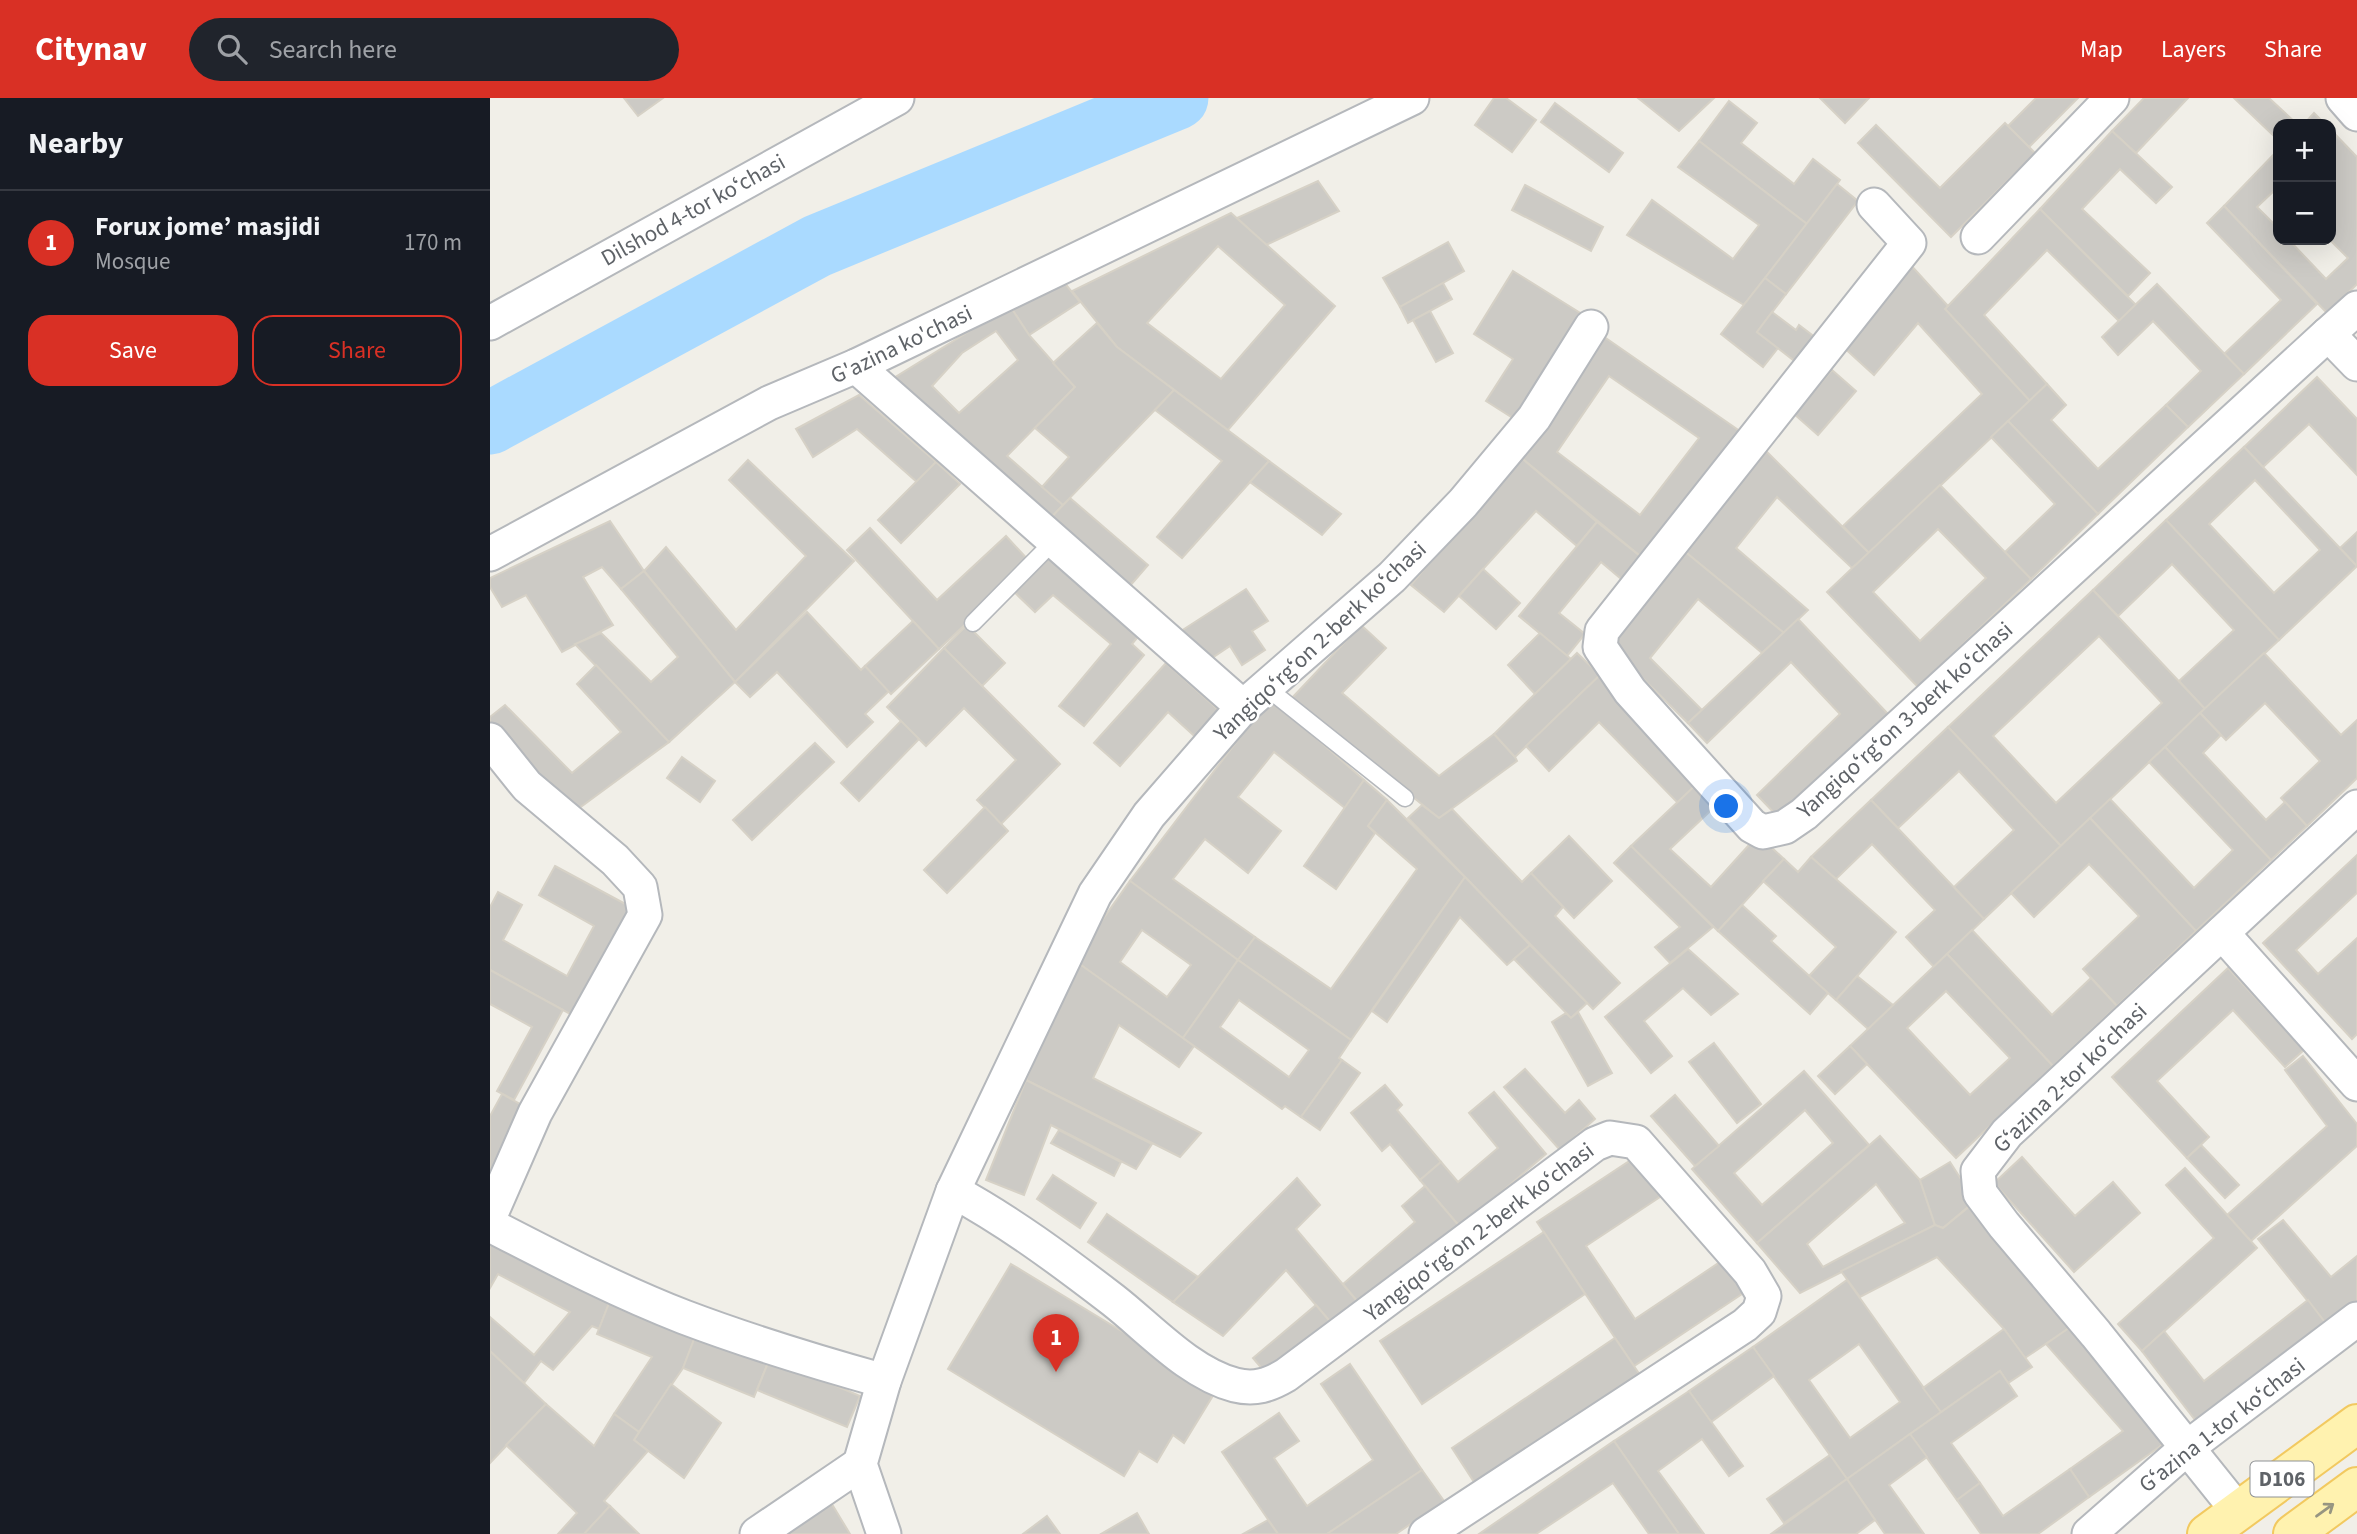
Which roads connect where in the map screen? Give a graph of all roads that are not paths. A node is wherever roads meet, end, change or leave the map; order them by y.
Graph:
1 (897, 98) edge
2 (1412, 98) edge
3 (2112, 98) edge
4 (2343, 98) edge
5 (2357, 114) edge
6 (1874, 205) dead end
7 (1978, 237) dead end
8 (2357, 308) edge
9 (490, 323) edge
10 (1591, 327) dead end
11 (2329, 334) junction
12 (2357, 364) edge
13 (856, 366) junction
14 (1053, 542) junction
15 (490, 554) edge
16 (973, 623) dead end
17 (1255, 697) junction
18 (490, 740) edge
19 (1405, 798) dead end
20 (2357, 807) edge
21 (2222, 933) junction
22 (2357, 1084) edge
23 (953, 1191) junction
24 (490, 1216) edge
25 (490, 1225) edge
26 (2357, 1320) edge
27 (884, 1381) junction
28 (2357, 1424) edge
29 (2188, 1447) junction
30 (860, 1464) junction
31 (2357, 1487) edge
32 (2238, 1511) junction
33 (757, 1534) edge
34 (884, 1534) edge
35 (1426, 1534) edge
36 (2089, 1534) edge
37 (2207, 1534) edge
38 (2293, 1534) edge

1 - 9 street, Dilshod 4-tor koʻchasi
2 - 13 street, G'azina ko'chasi
3 - 7 street
4 - 5 street
6 - 11 street, Yangiqoʻrgʻon 3-berk koʻchasi
8 - 11 street
10 - 17 street, Yangiqoʻrgʻon 2-berk koʻchasi
11 - 12 street
13 - 14 street
13 - 15 street, G'azina ko'chasi
14 - 16 lane
14 - 17 street
17 - 19 lane
17 - 23 street, Yangiqoʻrgʻon 2-berk koʻchasi
18 - 24 street
20 - 21 street, Gʻazina 2-tor koʻchasi
21 - 22 street
21 - 29 street, Gʻazina 2-tor koʻchasi
23 - 27 street, Yangiqoʻrgʻon 2-berk koʻchasi
23 - 35 street, Yangiqoʻrgʻon 2-berk koʻchasi
25 - 27 street
26 - 29 street, Gʻazina 1-tor koʻchasi
27 - 30 street, Yangiqoʻrgʻon 2-berk koʻchasi
28 - 32 main road, D106
29 - 32 street, Gʻazina 2-tor koʻchasi
29 - 36 street, Gʻazina 1-tor koʻchasi
30 - 33 street
30 - 34 street
38 -> 31 main road, D106
32 - 37 main road, D106

